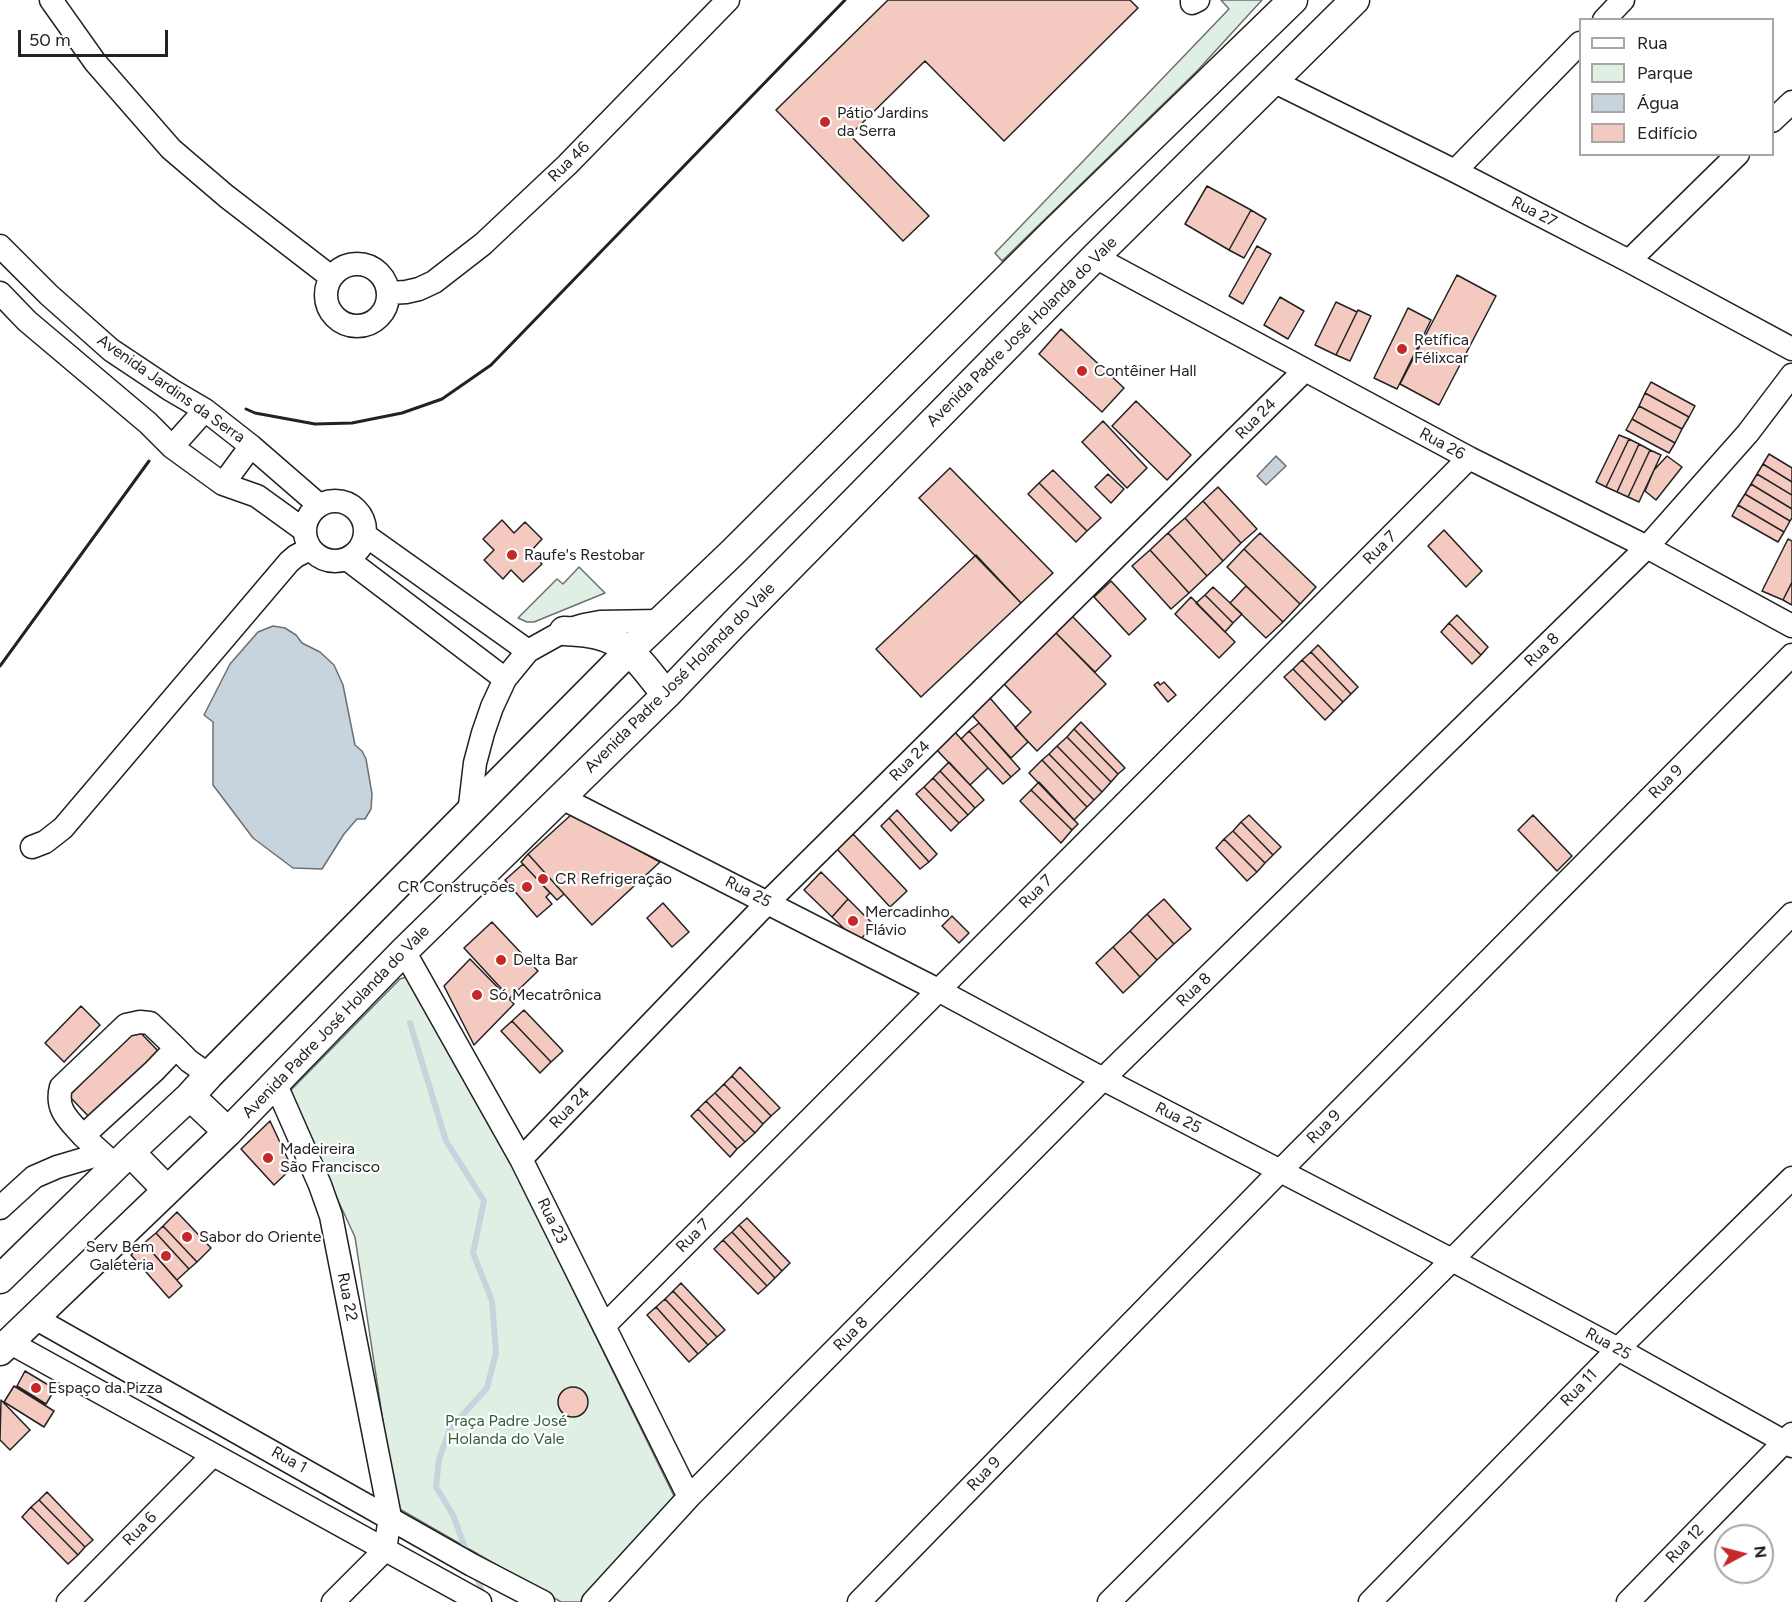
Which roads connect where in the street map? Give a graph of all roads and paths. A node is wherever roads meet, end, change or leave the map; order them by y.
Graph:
1 (51, 0) edge
2 (728, 0) edge
3 (1192, 0) edge
4 (1198, 0) edge
5 (1293, 0) edge
6 (1355, 0) edge
7 (1623, 0) edge
8 (1606, 18) edge
9 (1579, 45) edge
10 (1273, 81) junction
11 (1792, 102) edge
12 (1774, 120) edge
13 (1736, 156) edge
14 (1455, 171) junction
15 (0, 246) edge
16 (1095, 257) junction
17 (1629, 261) junction
18 (331, 277) junction
19 (0, 293) edge
20 (389, 293) junction
21 (1792, 350) edge
22 (1305, 370) junction
23 (1792, 375) edge
24 (205, 410) junction
25 (251, 446) junction
26 (172, 447) junction
27 (1469, 458) junction
28 (223, 484) junction
29 (319, 505) junction
30 (365, 535) junction
31 (307, 539) junction
32 (1647, 547) junction
33 (347, 559) junction
34 (660, 621) junction
35 (1792, 626) edge
36 (564, 631) junction
37 (528, 651) junction
38 (628, 652) junction
39 (1792, 656) edge
40 (505, 679) junction
41 (666, 695) junction
42 (560, 797) junction
43 (469, 814) junction
44 (33, 848) dead end
45 (768, 902) junction
46 (1792, 914) edge
47 (404, 951) junction
48 (938, 990) junction
49 (176, 1048) junction
50 (209, 1075) junction
51 (1103, 1079) junction
52 (276, 1085) junction
53 (190, 1096) junction
54 (228, 1132) junction
55 (83, 1136) junction
56 (115, 1157) junction
57 (521, 1159) junction
58 (1280, 1171) junction
59 (1792, 1178) edge
60 (167, 1190) junction
61 (0, 1208) edge
62 (1452, 1260) junction
63 (0, 1279) edge
64 (35, 1318) junction
65 (604, 1326) junction
66 (5, 1346) edge
67 (1618, 1349) junction
68 (1789, 1441) edge
69 (213, 1455) junction
70 (689, 1497) junction
71 (390, 1517) junction
72 (385, 1550) junction
73 (68, 1602) edge
74 (333, 1602) edge
75 (480, 1602) edge
76 (543, 1602) edge
77 (593, 1602) edge
78 (859, 1602) edge
79 (1109, 1602) edge
80 (1370, 1602) edge
81 (1628, 1602) edge

1 - 18 street
2 - 20 street, Rua 46
3 - 4 street
5 - 34 main road
6 - 10 main road, Avenida Padre José Holanda do Vale
7 - 8 street
9 - 14 street
10 - 14 street, Rua 27
10 - 16 main road, Avenida Padre José Holanda do Vale
11 - 12 street
13 - 17 street
14 - 17 street, Rua 27
15 - 24 street, Avenida Jardins da Serra
16 - 22 street, Rua 26
16 - 41 main road, Avenida Padre José Holanda do Vale
17 - 21 street, Rua 27
18 - 20 street
18 - 20 street
19 - 26 street, Avenida Jardins da Serra
22 - 27 street, Rua 26
22 - 45 street, Rua 24
23 - 32 street, Rua 8
24 - 25 street, Avenida Jardins da Serra
24 - 26 street
25 - 28 street
25 - 29 street, Avenida Jardins da Serra
26 - 28 street, Avenida Jardins da Serra
27 - 32 street, Rua 26
27 - 48 street, Rua 7
28 - 31 street, Avenida Jardins da Serra
29 - 30 street
29 - 31 street
30 - 33 street
30 - 37 street
31 - 33 street
31 - 44 street
32 - 35 street, Rua 26
32 - 51 street, Rua 8
33 - 40 street
34 - 36 street
34 - 38 main road
36 - 37 street
36 - 38 main road
37 - 40 street
38 - 41 main road
38 - 43 main road
39 - 58 street, Rua 9
40 - 43 street
41 - 42 main road, Avenida Padre José Holanda do Vale
42 - 45 street, Rua 25
42 - 47 main road, Avenida Padre José Holanda do Vale
43 - 50 main road
45 - 48 street, Rua 25
45 - 57 street, Rua 24
46 - 62 street
47 - 52 main road, Avenida Padre José Holanda do Vale
47 - 57 street, Rua 23
48 - 51 street, Rua 25
48 - 65 street, Rua 7
49 - 50 street
49 - 55 street
49 - 55 street
50 - 53 main road
51 - 58 street, Rua 25
51 - 70 street, Rua 8
52 - 54 main road, Avenida Padre José Holanda do Vale
52 - 71 street, Rua 22
53 - 54 main road
53 - 56 main road
54 - 60 main road, Avenida Padre José Holanda do Vale
55 - 56 street
56 - 60 main road
56 - 61 street
56 - 63 main road
57 - 65 street, Rua 23
58 - 62 street, Rua 25
58 - 78 street, Rua 9
59 - 67 street, Rua 11
60 - 64 main road, Avenida Padre José Holanda do Vale
62 - 67 street, Rua 25
62 - 79 street
64 - 66 main road, Avenida Padre José Holanda do Vale
64 - 71 street, Rua 1
65 - 70 street, Rua 23
66 - 69 street, Rua 1
67 - 68 street, Rua 25
67 - 80 street, Rua 11
68 - 81 street, Rua 12
69 - 72 street, Rua 1
69 - 73 street, Rua 6
70 - 77 street, Rua 8
71 - 72 street
71 - 76 street, Rua 1
72 - 74 street
72 - 75 street, Rua 1

